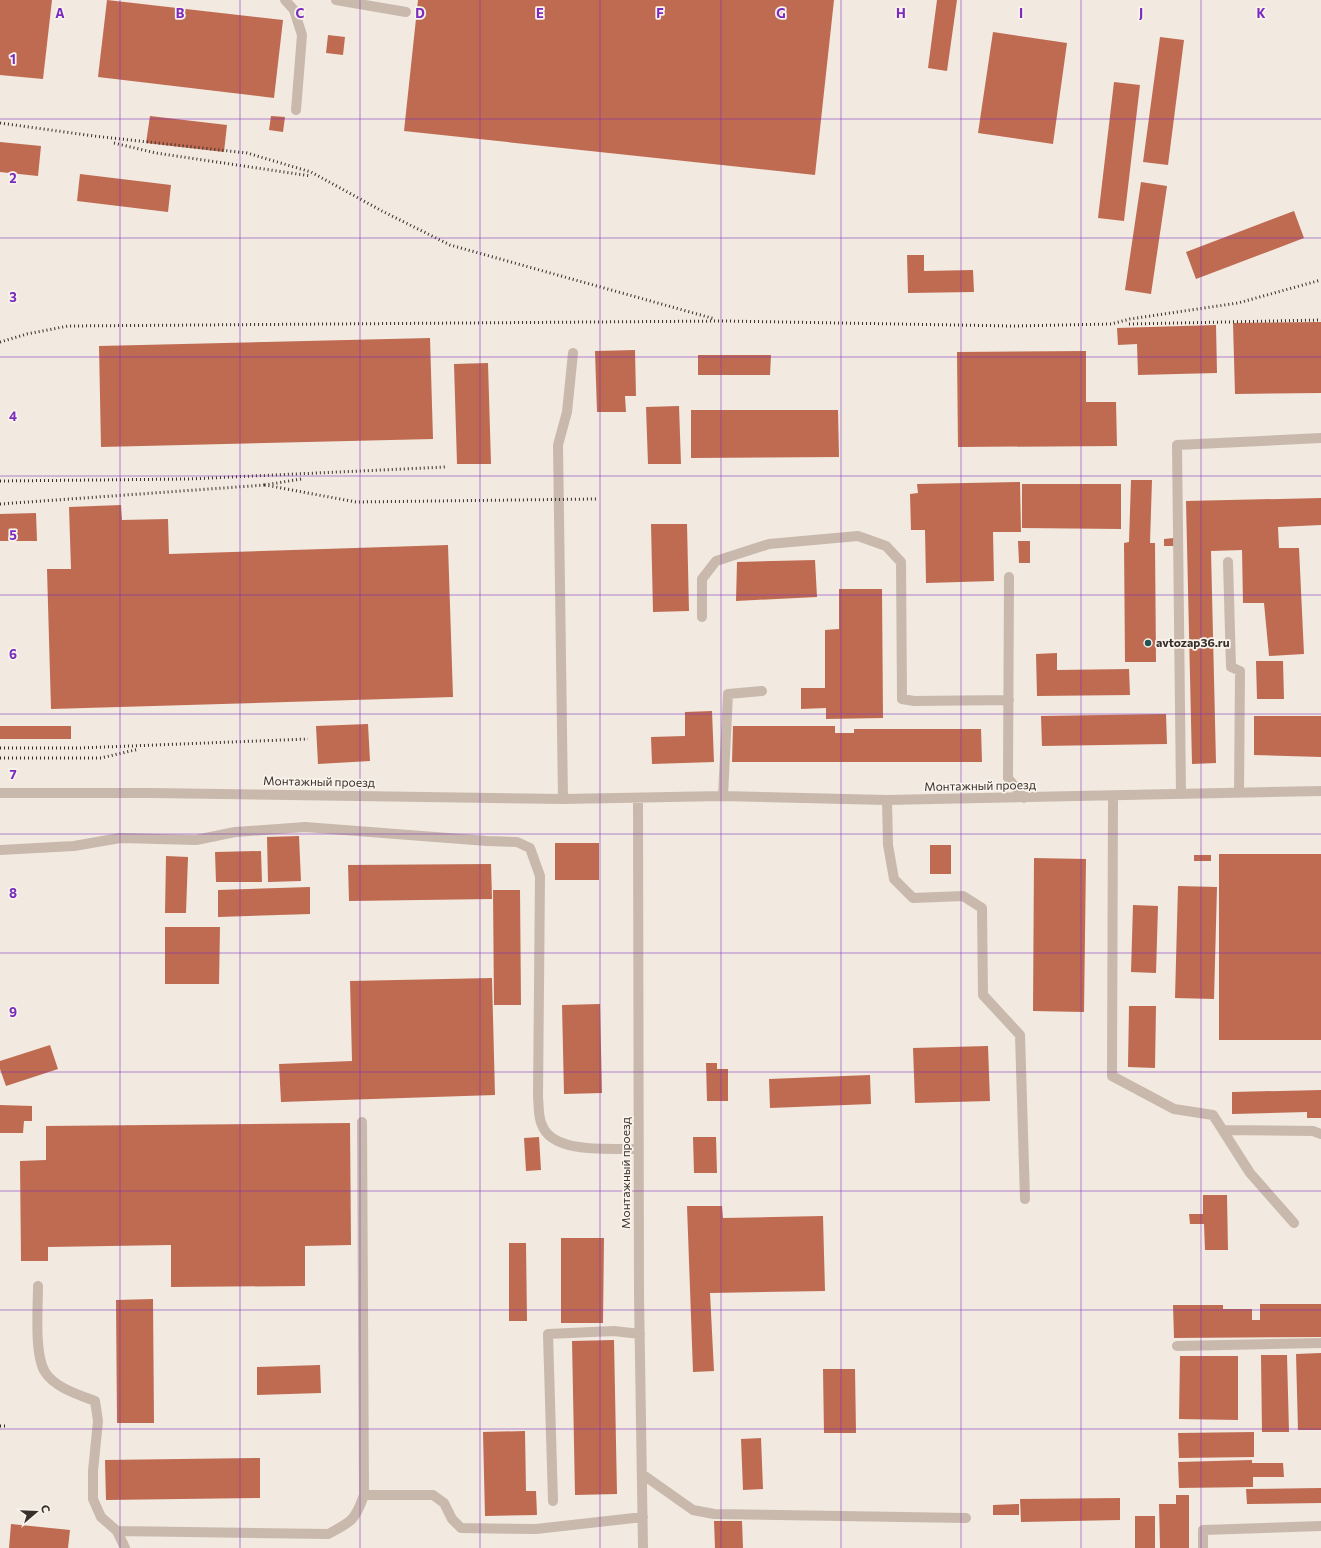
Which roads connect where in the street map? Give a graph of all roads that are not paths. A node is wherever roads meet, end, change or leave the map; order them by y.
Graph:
1 (285, 0) edge
2 (336, 0) edge
3 (406, 12) dead end
4 (296, 110) dead end
5 (573, 354) dead end
6 (1321, 438) edge
7 (1228, 562) dead end
8 (1009, 577) dead end
9 (702, 617) dead end
10 (762, 691) dead end
11 (1009, 700) junction
12 (1321, 791) edge
13 (0, 793) edge
14 (1240, 793) junction
15 (1180, 794) junction
16 (723, 796) junction
17 (1113, 796) junction
18 (638, 798) junction
19 (1024, 798) junction
20 (564, 799) junction
21 (887, 800) junction
22 (0, 850) edge
23 (362, 1122) dead end
24 (1223, 1130) junction
25 (1321, 1134) edge
26 (639, 1149) junction
27 (1025, 1199) dead end
28 (1294, 1223) dead end
29 (38, 1286) dead end
30 (640, 1334) junction
31 (1321, 1343) edge
32 (1177, 1346) dead end
33 (642, 1474) junction
34 (364, 1496) junction
35 (553, 1501) dead end
36 (643, 1517) junction
37 (966, 1518) dead end
38 (1321, 1526) edge
39 (117, 1531) junction
40 (125, 1548) edge
41 (643, 1548) edge
42 (1203, 1548) edge

1 - 4 street
2 - 3 street
5 - 20 street
6 - 15 street
7 - 14 street
8 - 11 street
9 - 11 street
10 - 16 street
11 - 19 street
12 - 14 street, Монтажный проезд
13 - 20 street, Монтажный проезд
14 - 15 street, Монтажный проезд
15 - 17 street, Монтажный проезд
16 - 18 street, Монтажный проезд
16 - 21 street, Монтажный проезд
17 - 19 street, Монтажный проезд
17 - 24 street
18 - 20 street, Монтажный проезд
18 - 26 street, Монтажный проезд
19 - 21 street, Монтажный проезд
21 - 27 street
22 - 26 street
23 - 34 street
24 - 25 street
24 - 28 street
26 - 30 street, Монтажный проезд
29 - 39 street
30 - 33 street, Монтажный проезд
30 - 35 street
31 - 32 street
33 - 36 street, Монтажный проезд
33 - 37 street
34 - 36 street
34 - 39 street
36 - 41 street, Монтажный проезд
38 - 42 street
39 - 40 street

